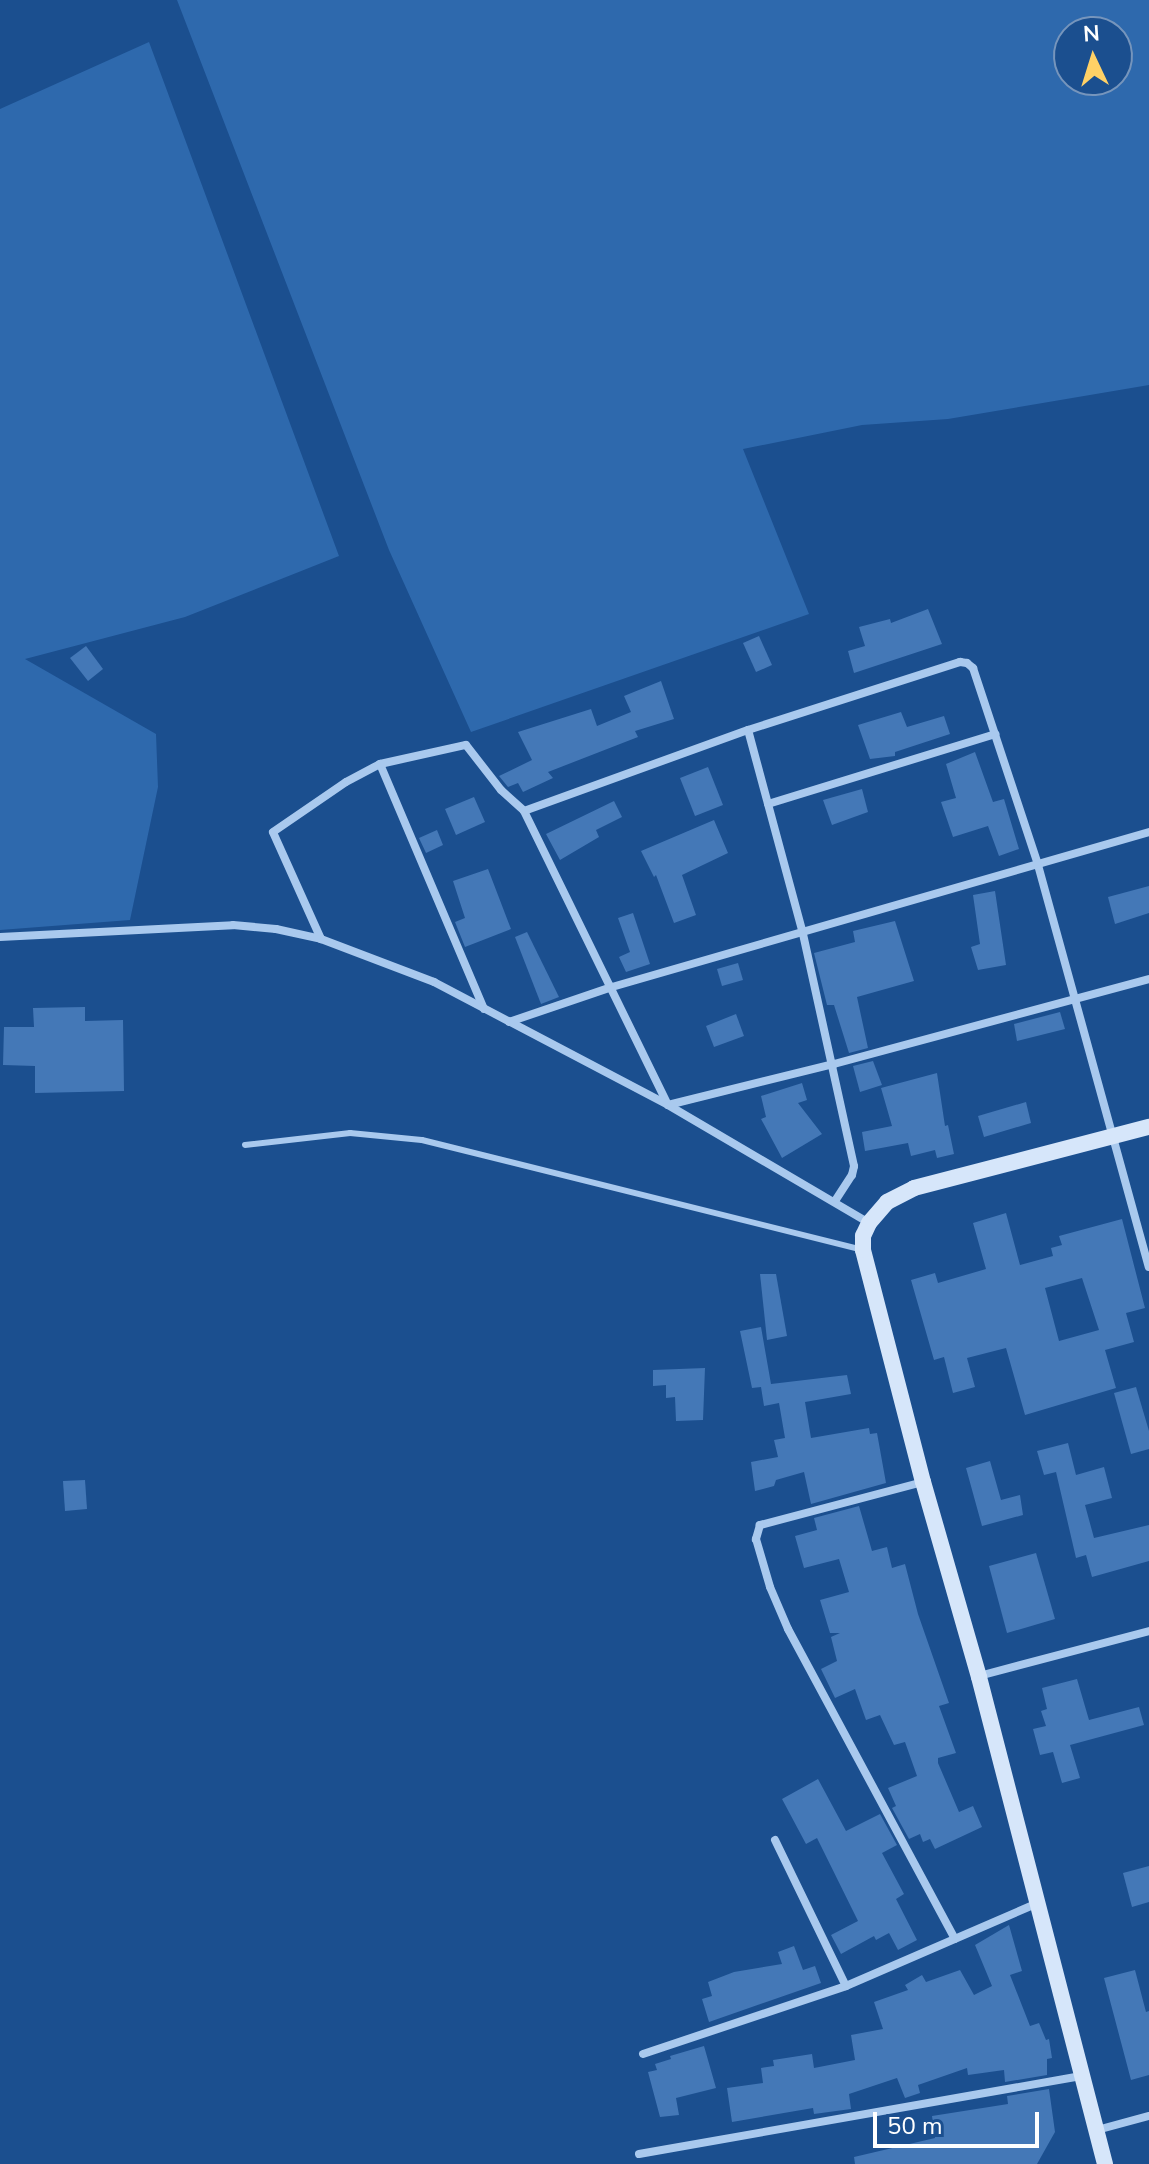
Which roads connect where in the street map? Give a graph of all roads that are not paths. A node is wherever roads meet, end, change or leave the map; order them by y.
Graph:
1 (748, 730) junction
2 (995, 734) junction
3 (380, 764) junction
4 (768, 804) junction
5 (524, 811) junction
6 (1149, 832) edge
7 (1038, 865) junction
8 (802, 930) junction
9 (0, 937) edge
10 (321, 939) junction
11 (1149, 979) edge
12 (612, 987) junction
13 (1077, 1000) junction
14 (484, 1009) junction
15 (509, 1022) junction
16 (834, 1064) junction
17 (668, 1105) junction
18 (1149, 1127) edge
19 (1113, 1136) junction
20 (245, 1145) dead end
21 (835, 1201) junction
22 (869, 1223) junction
23 (863, 1250) junction
24 (1149, 1267) edge
25 (923, 1482) junction
26 (1149, 1631) edge
27 (979, 1677) junction
28 (775, 1840) dead end
29 (1038, 1902) junction
30 (955, 1939) junction
31 (846, 1986) junction
32 (643, 2054) dead end
33 (1081, 2076) junction
34 (1149, 2116) edge
35 (1096, 2130) junction
36 (639, 2154) dead end
37 (1105, 2164) edge

1 - 2 street
1 - 4 street
1 - 5 street
2 - 4 street
2 - 7 street
3 - 5 street
3 - 10 street
3 - 14 street
4 - 8 street
5 - 12 street
6 - 7 street
7 - 8 street
7 - 13 street
8 - 12 street
8 - 16 street
9 - 10 street
10 - 14 street
11 - 13 street
12 - 15 street
12 - 17 street
13 - 16 street
13 - 19 street
14 - 15 street
15 - 17 street
16 - 17 street
16 - 21 street
17 - 21 street
18 - 19 street
19 - 22 street
19 - 24 street
20 - 23 lane
21 - 22 street
22 - 23 street
23 - 25 street
25 - 27 street
25 - 30 street
26 - 27 street
27 - 29 street
28 - 31 street
29 - 30 street
29 - 33 street
30 - 31 street
31 - 32 street
33 - 35 street
33 - 36 street
34 - 35 street
35 - 37 street

